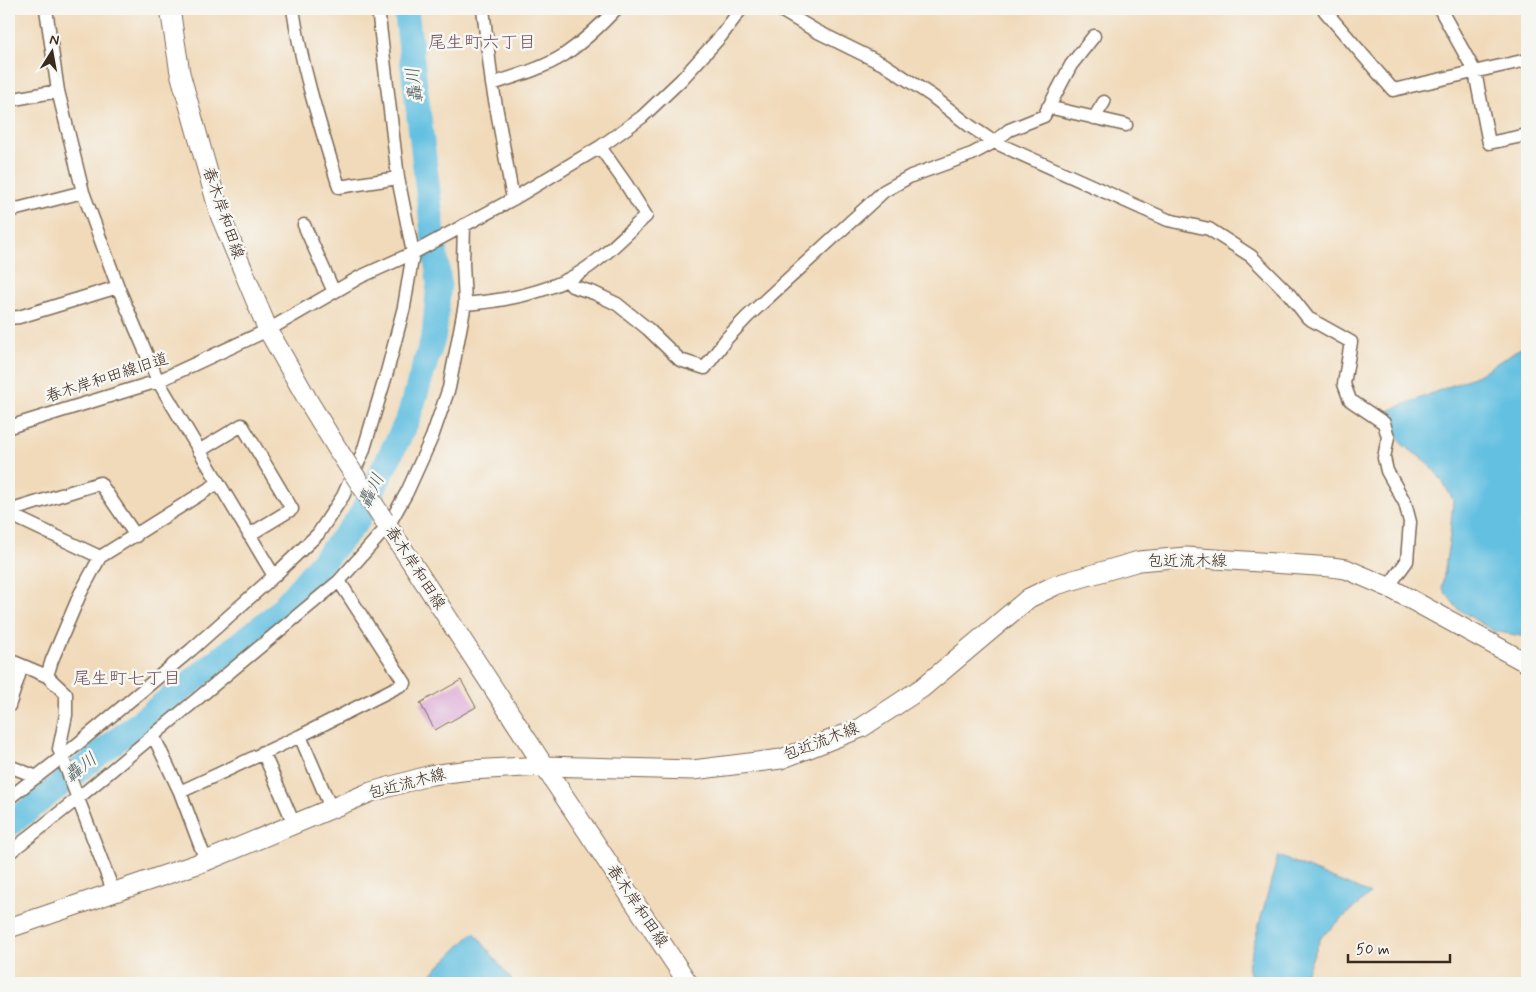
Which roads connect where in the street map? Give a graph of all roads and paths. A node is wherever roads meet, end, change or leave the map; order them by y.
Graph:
1 (46, 9) edge
2 (170, 9) edge
3 (293, 9) edge
4 (378, 9) edge
5 (483, 9) edge
6 (616, 9) edge
7 (741, 9) edge
8 (779, 9) edge
9 (1326, 9) edge
10 (1440, 9) edge
11 (1094, 36) dead end
12 (1527, 60) edge
13 (1475, 72) junction
14 (492, 84) junction
15 (58, 91) junction
16 (9, 100) edge
17 (1104, 102) dead end
18 (1048, 107) junction
19 (1094, 118) junction
20 (1126, 126) dead end
21 (1527, 134) edge
22 (994, 142) junction
23 (600, 147) junction
24 (398, 178) junction
25 (83, 192) junction
26 (513, 199) junction
27 (9, 209) edge
28 (304, 225) dead end
29 (464, 225) junction
30 (416, 252) junction
31 (567, 280) junction
32 (118, 287) junction
33 (334, 292) junction
34 (465, 304) junction
35 (9, 318) edge
36 (268, 330) junction
37 (158, 381) junction
38 (9, 427) edge
39 (199, 451) junction
40 (218, 483) junction
41 (9, 513) edge
42 (386, 523) junction
43 (249, 535) junction
44 (136, 536) junction
45 (100, 557) junction
46 (274, 576) junction
47 (339, 581) junction
48 (1388, 587) junction
49 (9, 660) edge
50 (1527, 663) edge
51 (22, 666) junction
52 (47, 676) junction
53 (9, 706) edge
54 (153, 735) junction
55 (300, 736) junction
56 (263, 752) junction
57 (62, 757) junction
58 (9, 766) edge
59 (544, 766) junction
60 (37, 776) junction
61 (180, 792) junction
62 (9, 798) edge
63 (78, 799) junction
64 (331, 808) junction
65 (294, 824) junction
66 (9, 853) edge
67 (206, 861) junction
68 (114, 893) junction
69 (9, 928) edge
70 (688, 983) edge

1 - 15 street
2 - 36 street, 春木岸和田線
3 - 24 street
4 - 24 street
5 - 14 street
6 - 14 street
7 - 23 street, 春木岸和田線旧道
8 - 22 street
9 - 13 street
10 - 13 street
11 - 18 street
12 - 13 street
13 - 21 street
14 - 26 street
15 - 16 street
15 - 25 street
17 - 19 street
18 - 19 street
18 - 22 street
19 - 20 street
22 - 31 street
22 - 48 street
23 - 26 street, 春木岸和田線旧道
23 - 31 street
24 - 30 street
25 - 27 street
25 - 32 street
26 - 29 street, 春木岸和田線旧道
28 - 33 street
29 - 30 street, 春木岸和田線旧道
29 - 34 street
30 - 33 street, 春木岸和田線旧道
30 - 46 street
31 - 34 street
32 - 35 street
32 - 37 street
33 - 36 street, 春木岸和田線旧道
34 - 42 street
36 - 37 street, 春木岸和田線旧道
36 - 42 street, 春木岸和田線, bridge
37 - 38 street, 春木岸和田線旧道
37 - 39 street
39 - 40 street
39 - 43 street
40 - 43 street
40 - 44 street
41 - 44 street
41 - 45 street
42 - 47 street
42 - 59 street, 春木岸和田線
43 - 46 street
44 - 45 street
45 - 52 street
46 - 57 street
47 - 54 street
47 - 55 street
48 - 50 street, 包近流木線
48 - 59 street, 包近流木線
49 - 51 street
51 - 52 street
51 - 53 street
52 - 57 street
54 - 61 street
54 - 63 street
55 - 56 street
55 - 64 street
56 - 61 street
56 - 65 street
57 - 60 street
57 - 63 street
58 - 60 street
59 - 64 street, 包近流木線
59 - 70 street, 春木岸和田線
60 - 62 street
61 - 67 street
63 - 66 street
63 - 68 street
64 - 65 street, 包近流木線
65 - 67 street, 包近流木線
67 - 68 street, 包近流木線
68 - 69 street, 包近流木線

